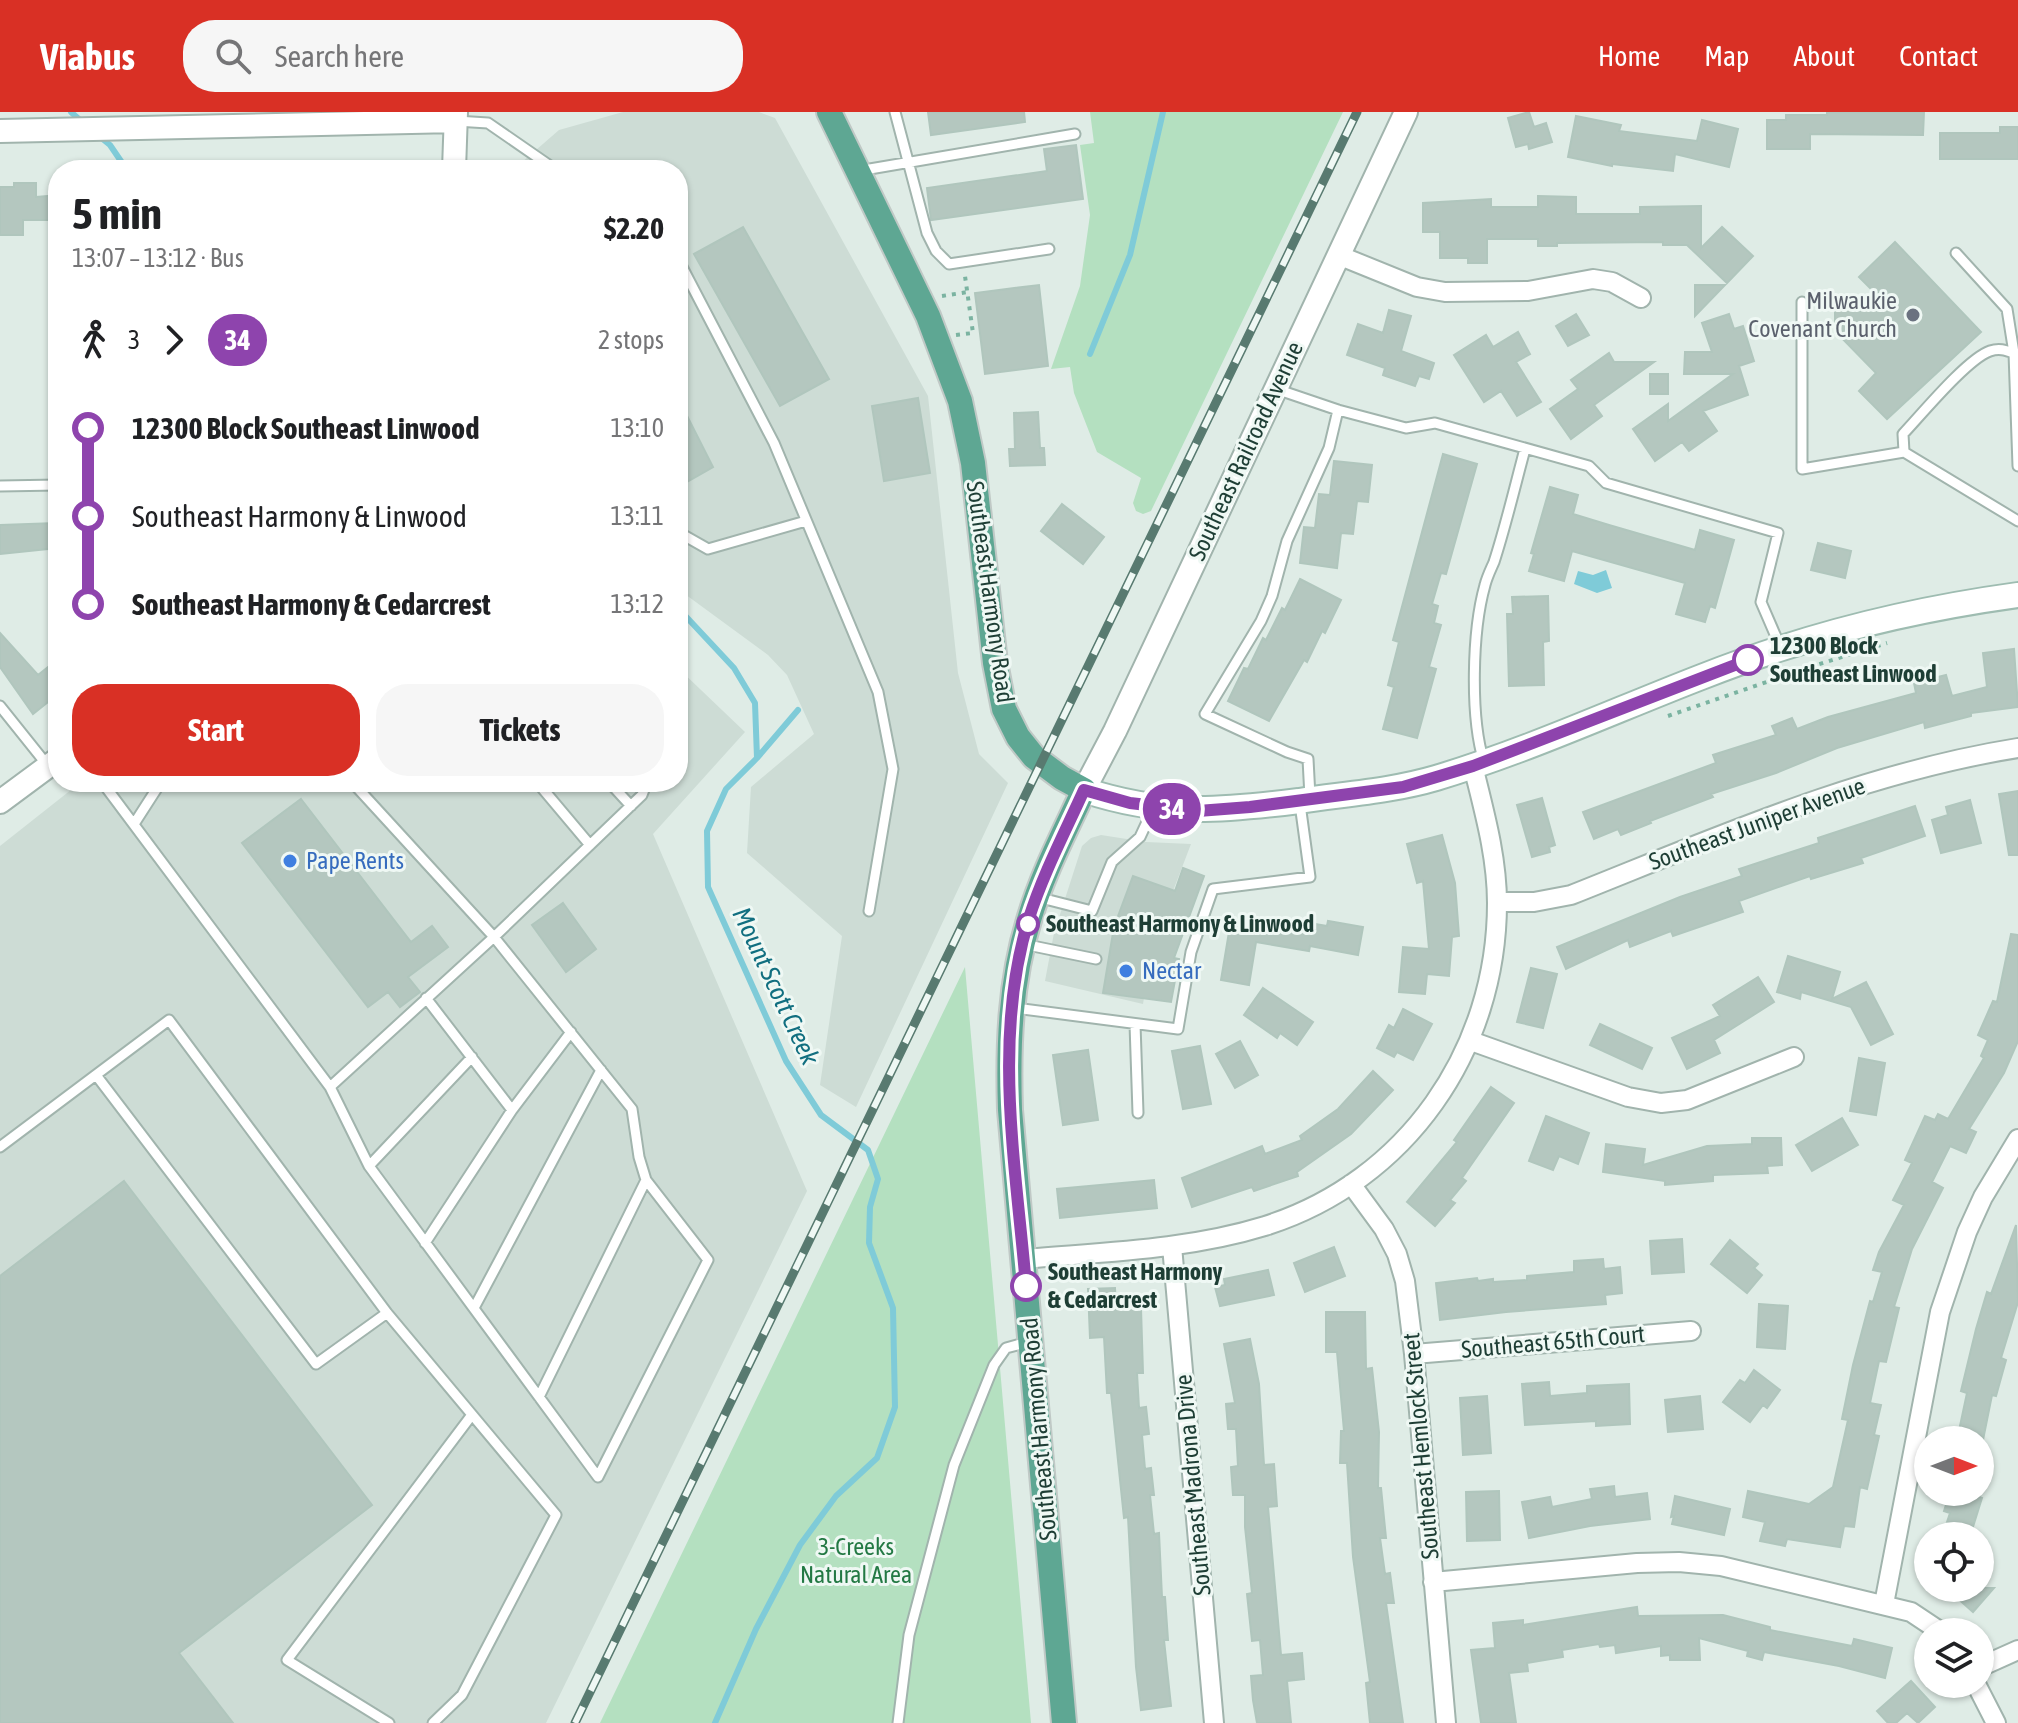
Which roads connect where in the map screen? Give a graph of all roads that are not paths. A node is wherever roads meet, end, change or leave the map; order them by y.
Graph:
1 (829, 112) edge
2 (895, 112) edge
3 (1406, 112) edge
4 (456, 117) edge
5 (391, 118) edge
6 (271, 120) edge
7 (0, 131) edge
8 (1075, 134) dead end
9 (454, 160) edge
10 (542, 160) edge
11 (907, 163) junction
12 (858, 171) junction
13 (1049, 249) dead end
14 (1956, 253) dead end
15 (1338, 255) junction
16 (688, 278) edge
17 (1641, 298) dead end
18 (1802, 302) dead end
19 (2014, 353) junction
20 (1276, 389) junction
21 (1338, 410) junction
22 (1525, 449) junction
23 (1904, 452) junction
24 (2018, 466) edge
25 (48, 485) edge
26 (0, 486) edge
27 (806, 521) junction
28 (2018, 521) edge
29 (688, 538) edge
30 (2018, 595) edge
31 (1781, 648) junction
32 (0, 706) edge
33 (2018, 748) edge
34 (48, 758) edge
35 (1478, 764) junction
36 (48, 767) edge
37 (1084, 790) junction
38 (110, 792) edge
39 (155, 792) edge
40 (361, 792) edge
41 (545, 792) edge
42 (618, 792) edge
43 (643, 792) edge
44 (1305, 800) junction
45 (0, 802) edge
46 (631, 806) junction
47 (1154, 807) junction
48 (134, 824) junction
49 (590, 845) junction
50 (1037, 897) junction
51 (1497, 902) junction
52 (869, 911) dead end
53 (494, 937) junction
54 (1023, 944) junction
55 (1096, 959) dead end
56 (426, 998) junction
57 (1012, 1008) junction
58 (1135, 1024) junction
59 (571, 1032) junction
60 (1471, 1041) junction
61 (472, 1057) junction
62 (1794, 1057) dead end
63 (601, 1070) junction
64 (96, 1075) junction
65 (330, 1087) junction
66 (512, 1110) junction
67 (1138, 1113) dead end
68 (2018, 1139) edge
69 (0, 1147) edge
70 (369, 1166) junction
71 (646, 1180) junction
72 (1351, 1184) junction
73 (425, 1243) junction
74 (1172, 1246) junction
75 (1024, 1259) junction
76 (474, 1308) junction
77 (387, 1313) junction
78 (1691, 1331) dead end
79 (1031, 1341) junction
80 (1414, 1354) junction
81 (539, 1397) junction
82 (471, 1416) junction
83 (1433, 1582) junction
84 (1884, 1604) junction
85 (1920, 1618) edge
86 (2018, 1650) edge
87 (1994, 1661) edge
88 (1983, 1698) edge
89 (389, 1723) edge
90 (433, 1723) edge
91 (898, 1723) edge
92 (1064, 1723) edge
93 (1214, 1723) edge
94 (1446, 1723) edge
95 (1996, 1723) edge

1 - 12 main road, Southeast Harmony Road
2 - 11 lane
3 - 15 street, Southeast Railroad Avenue
4 - 5 street
4 - 9 street
4 - 10 lane
5 - 6 street
6 - 7 street
8 - 11 lane
11 - 12 lane
11 - 13 lane
12 - 37 main road, Southeast Harmony Road
14 - 19 lane
15 - 17 street
15 - 20 street, Southeast Railroad Avenue
16 - 27 lane
18 - 23 lane
19 - 23 lane
19 - 24 lane
20 - 21 lane
20 - 37 street, Southeast Railroad Avenue
21 - 22 lane
21 - 44 lane
22 - 31 lane
22 - 35 lane
23 - 28 lane
25 - 26 lane
27 - 29 lane
27 - 52 lane
30 - 31 main road
31 - 35 main road
32 - 34 lane
33 - 51 street, Southeast Juniper Avenue
35 - 44 main road
35 - 51 street
36 - 45 street
37 - 47 main road
37 - 50 main road, Southeast Harmony Road
38 - 48 lane
39 - 48 lane
40 - 53 lane
41 - 49 lane
42 - 46 lane
43 - 46 lane
44 - 47 main road
44 - 58 lane
46 - 49 lane
47 - 50 lane
48 - 65 lane
49 - 53 lane
50 - 54 main road, Southeast Harmony Road
51 - 60 street
53 - 56 lane
53 - 59 lane
54 - 55 lane
54 - 57 main road, Southeast Harmony Road
56 - 61 lane
56 - 65 lane
57 - 58 lane
57 - 75 main road, Southeast Harmony Road
58 - 67 lane
59 - 63 lane
59 - 66 lane
60 - 62 street
60 - 72 street
61 - 66 lane
61 - 70 lane
63 - 71 lane
63 - 76 lane
64 - 69 lane
64 - 77 lane
64 - 77 lane
65 - 70 lane
66 - 73 lane
68 - 84 street
70 - 73 lane
71 - 81 lane
71 - 81 lane
72 - 74 street
72 - 80 street, Southeast Hemlock Street
73 - 76 lane
74 - 75 street
74 - 93 street, Southeast Madrona Drive
75 - 79 main road, Southeast Harmony Road
76 - 81 lane
77 - 82 lane
78 - 80 street, Southeast 65th Court
79 - 91 lane
79 - 92 main road, Southeast Harmony Road
80 - 83 street, Southeast Hemlock Street
82 - 89 lane
82 - 90 lane
83 - 84 street
83 - 94 street, Southeast Hemlock Street
84 - 85 street
86 - 87 street
88 - 95 street

